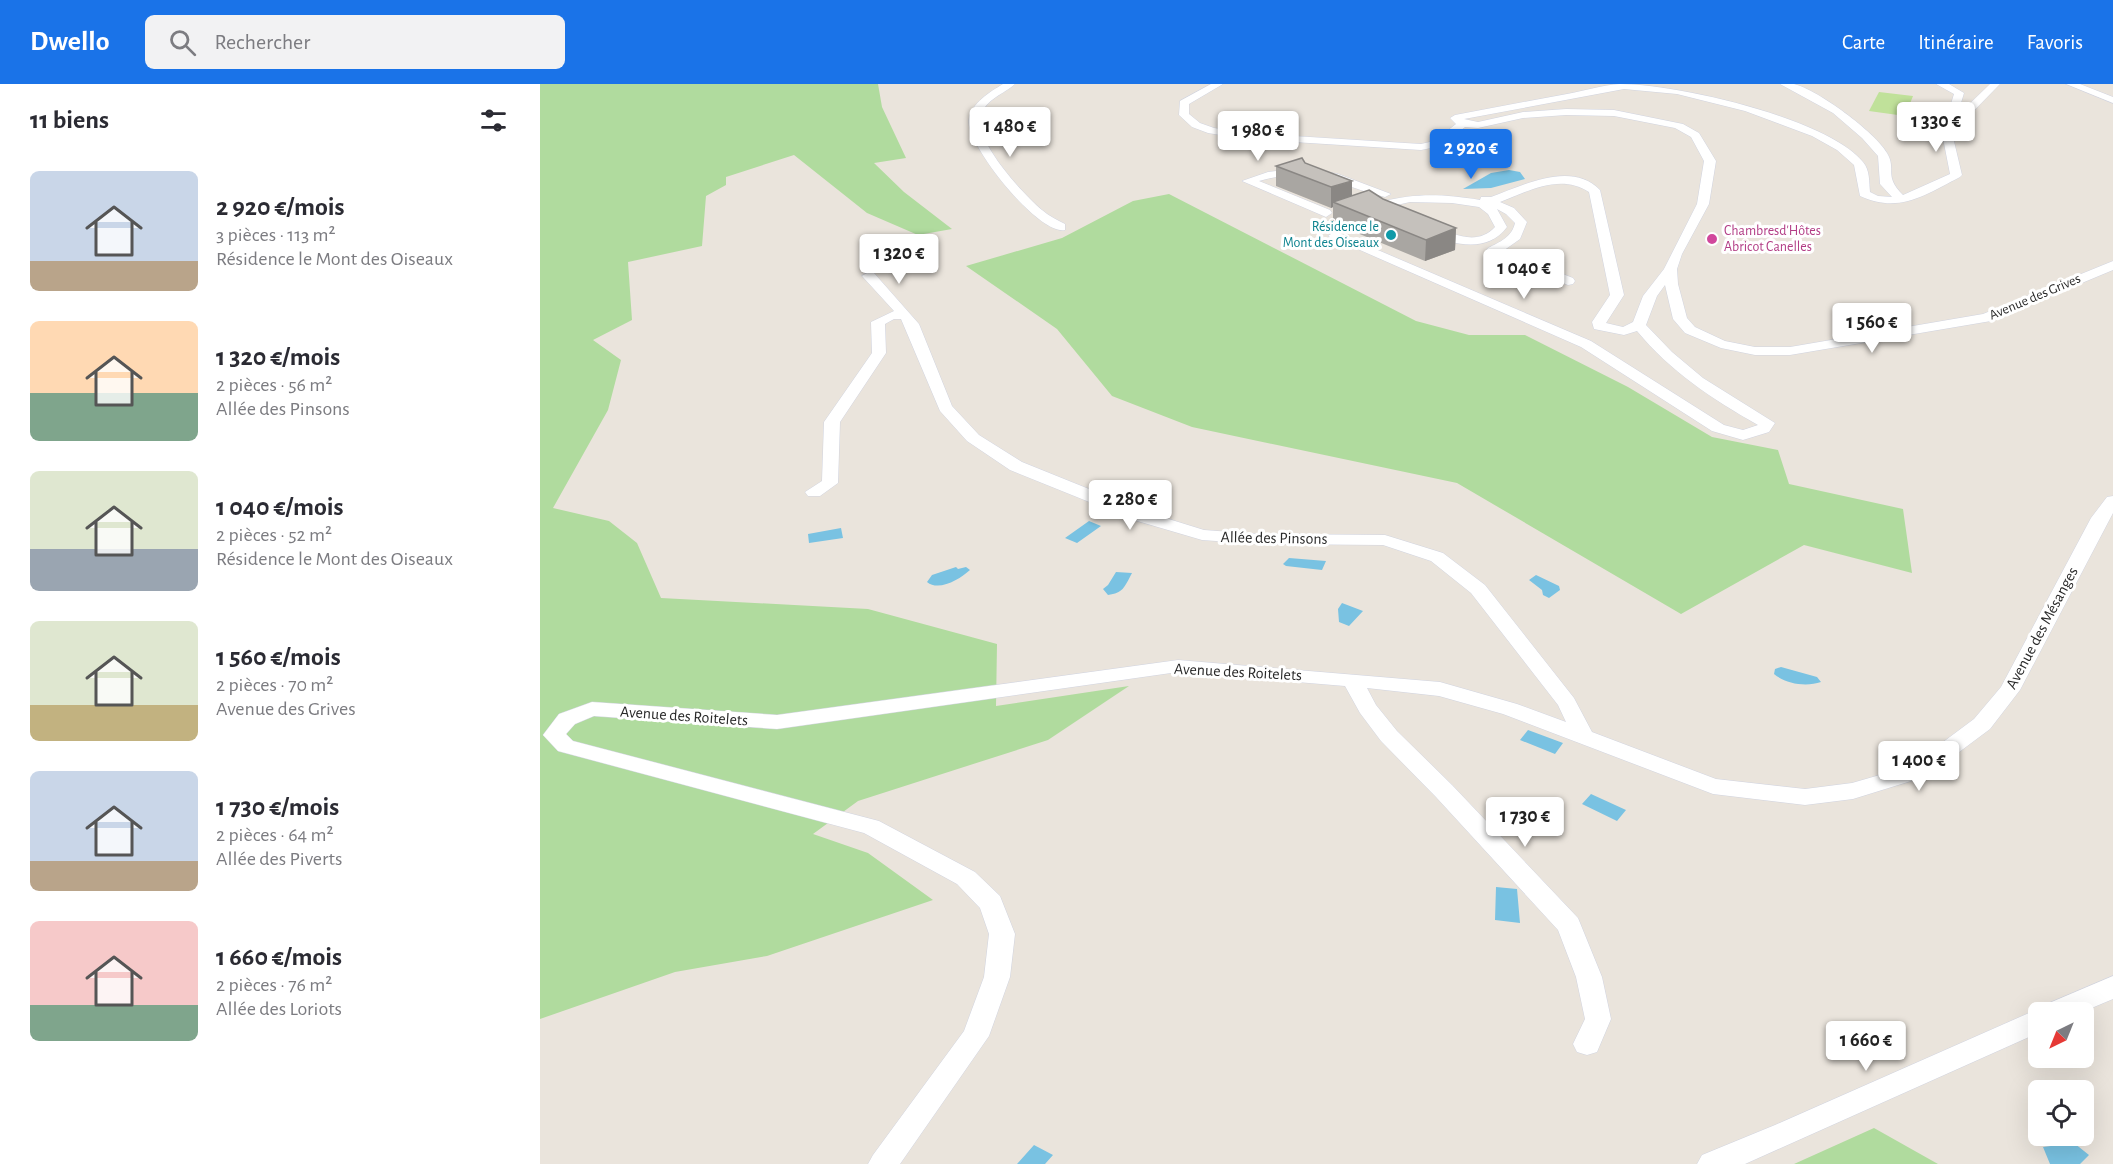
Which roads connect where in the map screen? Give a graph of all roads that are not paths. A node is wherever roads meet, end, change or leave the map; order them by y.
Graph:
1 (1010, 84) edge
2 (1218, 84) edge
3 (1785, 84) edge
4 (1941, 84) edge
5 (1995, 84) edge
6 (2071, 84) edge
7 (2113, 100) edge
8 (1463, 124) junction
9 (1947, 133) junction
10 (1310, 179) edge
11 (1385, 194) junction
12 (1902, 201) junction
13 (1488, 203) junction
14 (1326, 213) dead end
15 (1402, 219) edge
16 (1420, 226) edge
17 (1061, 227) dead end
18 (1334, 236) dead end
19 (2113, 265) edge
20 (1670, 269) junction
21 (869, 276) dead end
22 (1568, 281) dead end
23 (905, 315) junction
24 (1639, 325) junction
25 (814, 492) dead end
26 (2113, 501) edge
27 (1352, 680) junction
28 (1583, 735) junction
29 (2113, 987) edge
30 (2079, 1002) edge
31 (2028, 1025) edge
32 (1587, 1044) dead end
33 (883, 1164) edge
34 (1712, 1164) edge

1 - 17 street
2 - 8 street
3 - 12 street
4 - 9 street
5 - 9 street
6 - 7 street
8 - 12 street
8 - 20 street
9 - 12 street
10 - 11 street
11 - 13 street
11 - 14 street
13 - 15 street
13 - 16 street
13 - 22 street
13 - 24 street
18 - 24 street
19 - 20 street, Avenue des Grives
20 - 24 street
21 - 23 street, Allée des Pinsons
23 - 25 street
23 - 28 street, Allée des Pinsons
26 - 28 street, Avenue des Mésanges
27 - 28 street, Avenue des Roitelets
27 - 32 street
27 - 33 street, Avenue des Roitelets
29 - 30 street
31 - 34 street

